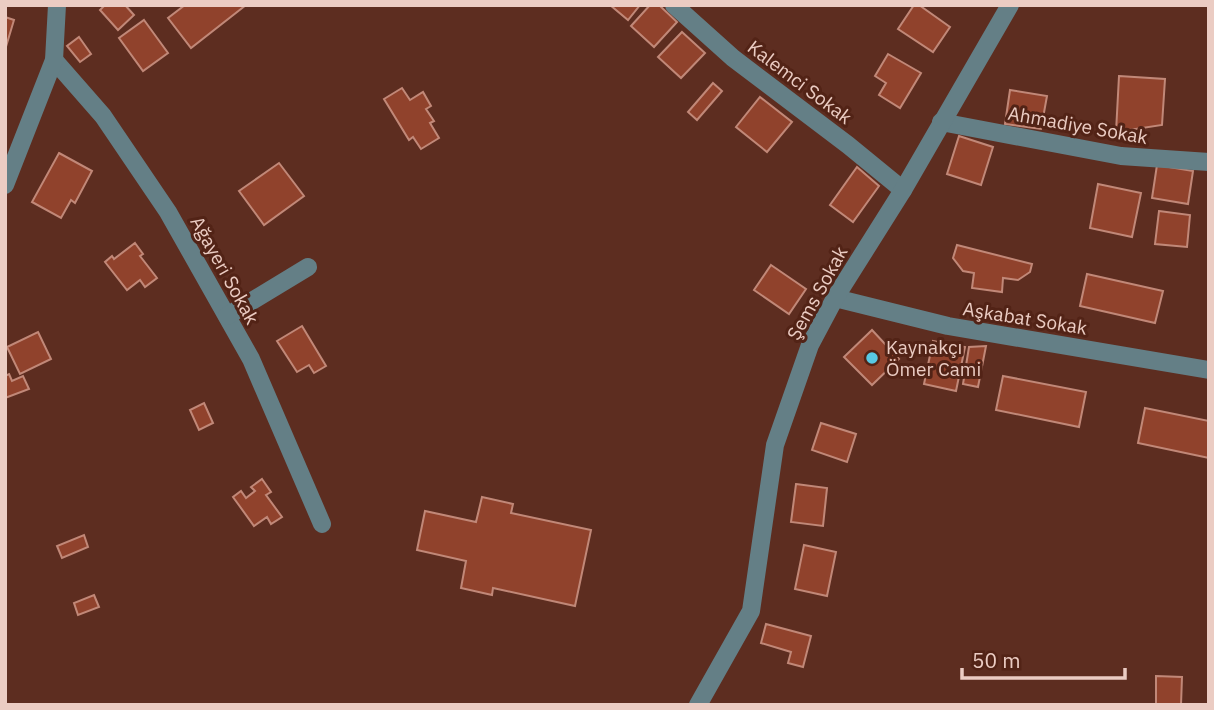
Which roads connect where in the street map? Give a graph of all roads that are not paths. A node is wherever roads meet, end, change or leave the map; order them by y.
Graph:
1 (58, 5) edge
2 (674, 5) edge
3 (1010, 5) edge
4 (54, 60) junction
5 (941, 122) junction
6 (1209, 162) edge
7 (5, 185) edge
8 (903, 190) junction
9 (308, 267) dead end
10 (835, 298) junction
11 (226, 316) junction
12 (1209, 370) edge
13 (322, 524) dead end
14 (698, 705) edge

1 - 4 street
2 - 8 street, Kalemci Sokak
3 - 5 street, Şems Sokak
4 - 7 street
4 - 11 street, Ağayeri Sokak
5 - 6 street, Ahmadiye Sokak
5 - 8 street, Şems Sokak
8 - 10 street, Şems Sokak
9 - 11 street
10 - 12 street, Aşkabat Sokak
10 - 14 street, Şems Sokak
11 - 13 street, Ağayeri Sokak

